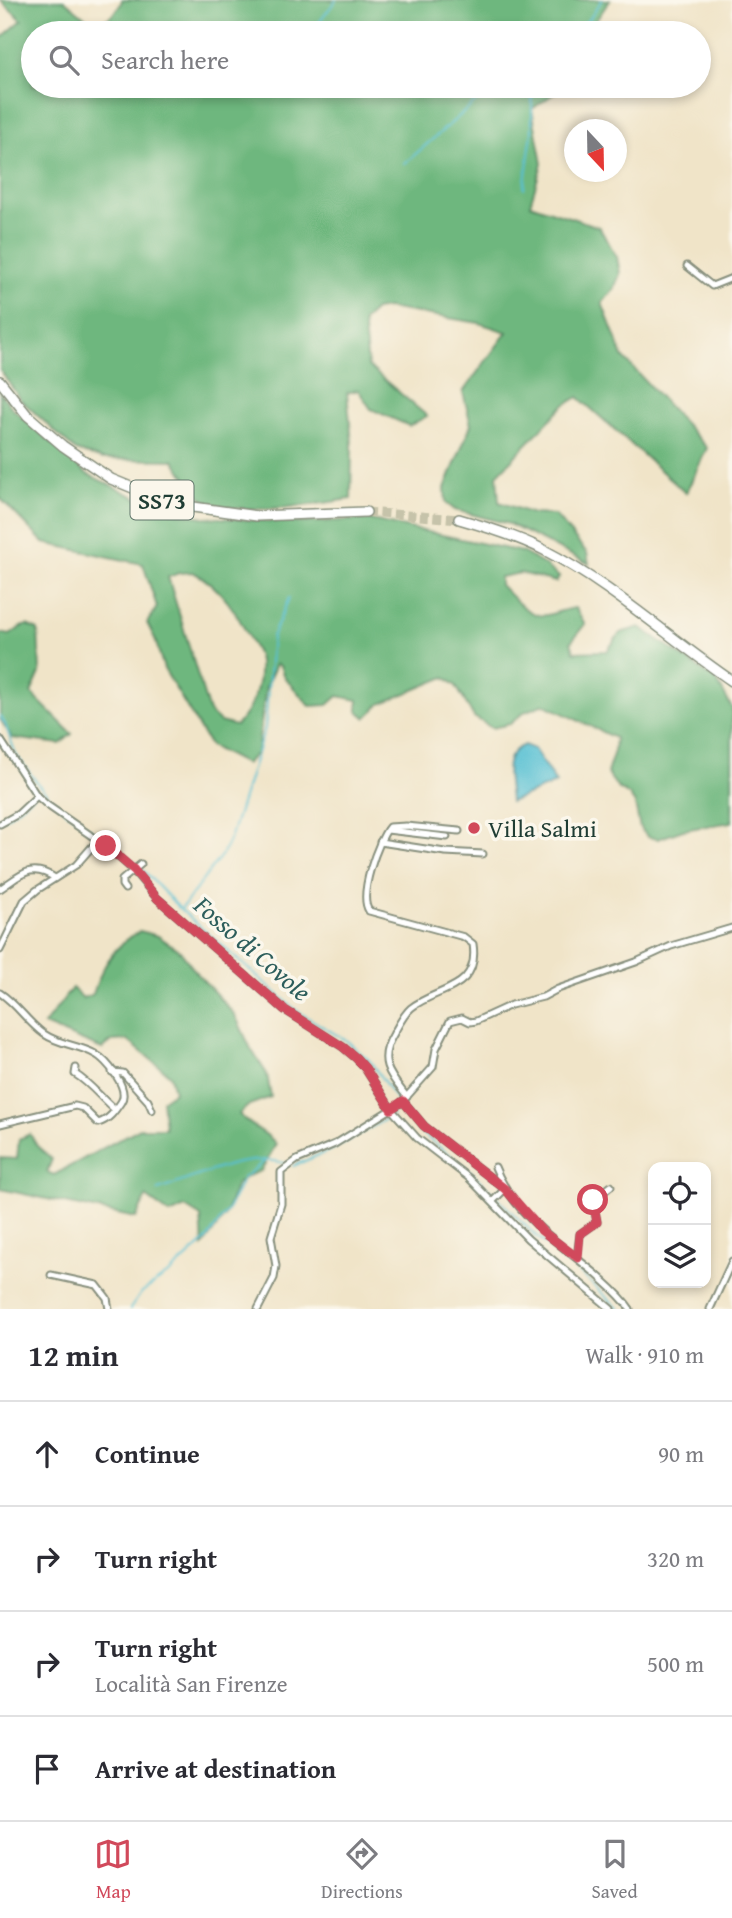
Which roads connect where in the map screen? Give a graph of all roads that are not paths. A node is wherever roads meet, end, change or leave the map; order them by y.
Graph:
1 (687, 266) dead end
2 (732, 278) edge
3 (0, 381) edge
4 (366, 512) tunnel mouth
5 (459, 519) tunnel mouth
6 (732, 681) edge
7 (0, 739) edge
8 (37, 796) junction
9 (0, 824) edge
10 (387, 830) junction
11 (459, 831) dead end
12 (447, 837) dead end
13 (97, 841) junction
14 (380, 842) junction
15 (483, 854) dead end
16 (137, 867) junction
17 (55, 877) junction
18 (0, 889) edge
19 (125, 889) dead end
20 (732, 928) edge
21 (0, 950) edge
22 (0, 993) edge
23 (76, 1068) dead end
24 (112, 1072) junction
25 (404, 1100) junction
26 (393, 1109) junction
27 (115, 1110) junction
28 (152, 1110) dead end
29 (0, 1124) edge
30 (495, 1167) dead end
31 (611, 1186) dead end
32 (505, 1189) junction
33 (496, 1198) junction
34 (578, 1258) junction
35 (732, 1261) edge
36 (51, 1275) dead end
37 (109, 1309) edge
38 (258, 1309) edge
39 (611, 1309) edge
40 (630, 1309) edge
41 (710, 1309) edge

1 - 2 street
3 - 4 main road, SS73
5 - 6 main road
7 - 8 street
8 - 9 street
8 - 13 street
10 - 11 street
10 - 12 street
10 - 14 street
13 - 16 street
13 - 17 street
14 - 15 street
14 - 25 street
16 - 19 street
16 - 26 street
17 - 18 street
17 - 21 street
20 - 25 street
22 - 24 street
23 - 27 street
24 - 27 street
24 - 28 street
25 - 26 street
25 - 32 street
26 - 33 street
26 - 38 street
27 - 29 street
30 - 32 street
31 - 34 street
32 - 33 street
32 - 34 street
33 - 39 street
34 - 40 street
35 - 41 street
36 - 37 street

